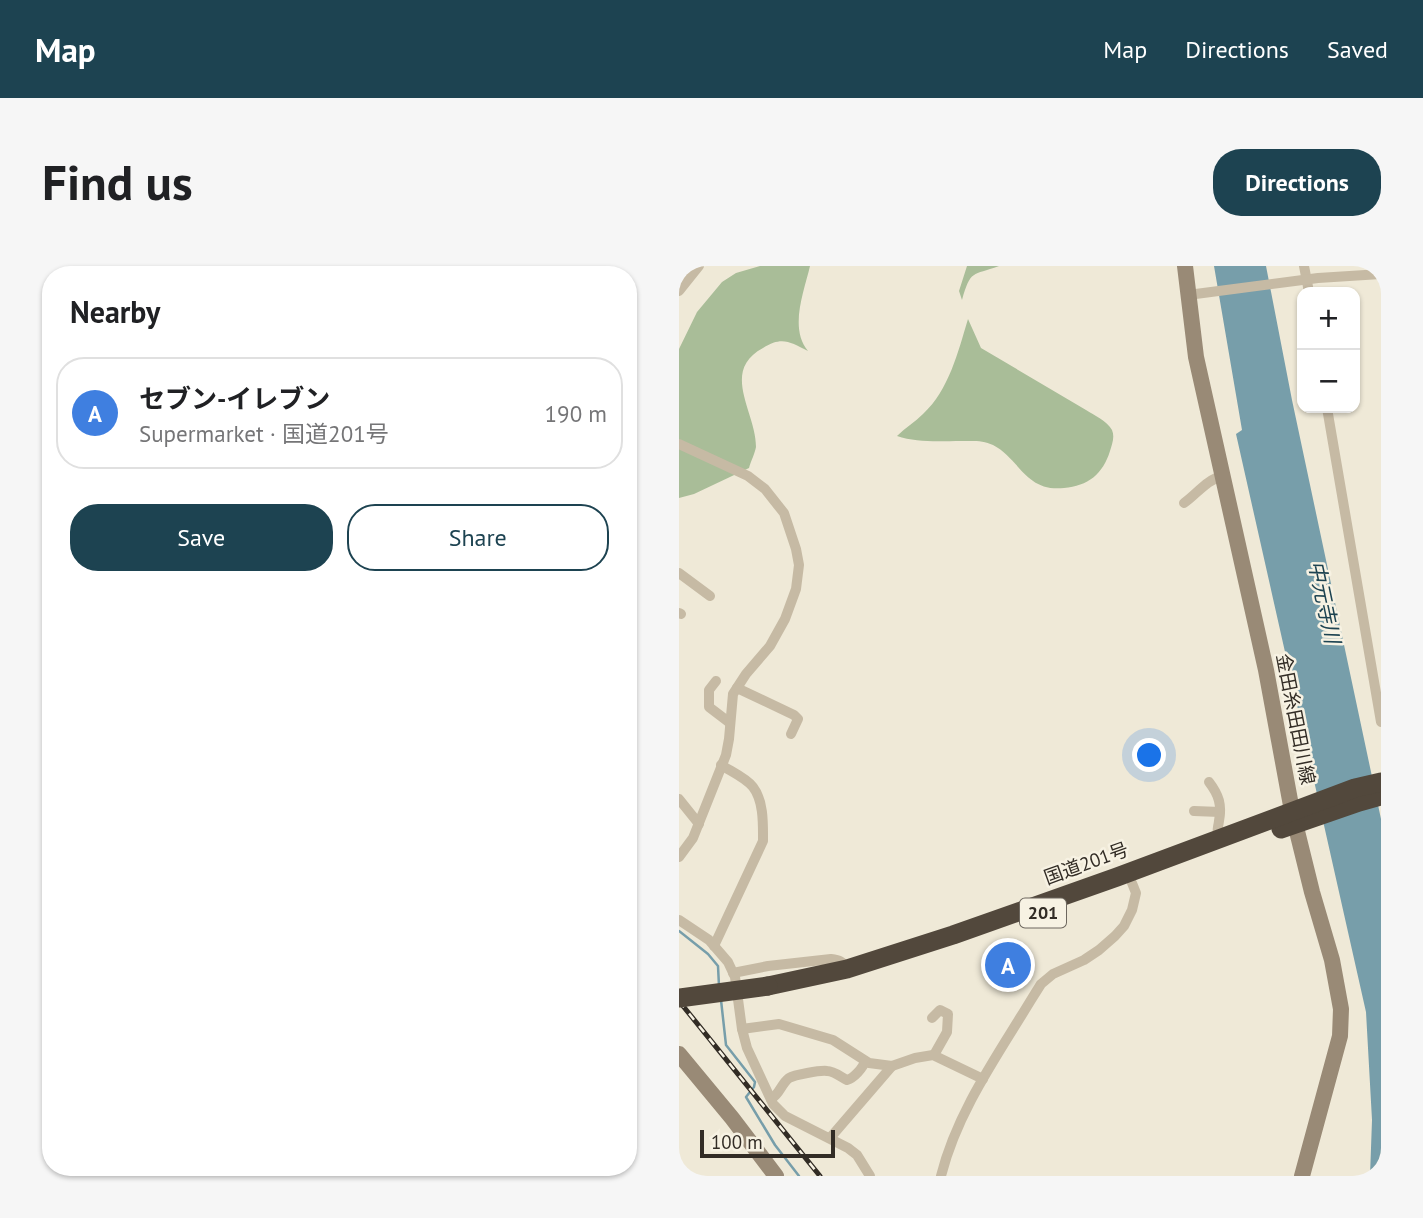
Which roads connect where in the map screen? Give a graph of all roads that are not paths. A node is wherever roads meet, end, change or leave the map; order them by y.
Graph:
1 (699, 266) edge
2 (1185, 266) edge
3 (1304, 266) edge
4 (1381, 274) edge
5 (1303, 281) junction
6 (1306, 287) edge
7 (679, 291) edge
8 (1194, 295) junction
9 (1329, 413) edge
10 (679, 443) edge
11 (1223, 476) junction
12 (1184, 503) dead end
13 (679, 573) edge
14 (710, 596) dead end
15 (716, 681) dead end
16 (737, 688) junction
17 (1381, 722) edge
18 (730, 723) junction
19 (791, 734) dead end
20 (721, 765) junction
21 (1209, 782) dead end
22 (1381, 782) edge
23 (1381, 796) edge
24 (679, 799) edge
25 (1194, 811) dead end
26 (1220, 812) junction
27 (1303, 814) junction
28 (699, 824) junction
29 (1219, 839) junction
30 (679, 857) edge
31 (1132, 883) junction
32 (679, 920) edge
33 (714, 946) junction
34 (847, 969) junction
35 (733, 973) junction
36 (768, 991) junction
37 (679, 998) edge
38 (679, 1010) edge
39 (932, 1018) dead end
40 (742, 1029) junction
41 (679, 1054) edge
42 (934, 1055) junction
43 (865, 1061) junction
44 (892, 1066) junction
45 (983, 1079) junction
46 (771, 1099) junction
47 (830, 1138) junction
48 (776, 1176) edge
49 (870, 1176) edge
50 (941, 1176) edge
51 (1302, 1176) edge

1 - 7 street
2 - 8 main road, 金田糸田田川線
3 - 5 street
4 - 5 street
5 - 6 street
5 - 8 street
8 - 11 main road, 金田糸田田川線
9 - 17 street
10 - 16 street
11 - 12 street
11 - 27 main road, 金田糸田田川線
13 - 14 street
15 - 18 street
16 - 18 street
16 - 19 street
18 - 20 street
20 - 28 street
20 - 33 street
21 - 26 street
22 - 27 highway, 国道201号 / 201
23 - 27 highway, 国道201号 / 201
24 - 28 street
25 - 26 street
26 - 29 street
27 - 29 highway, 国道201号 / 201
27 - 31 highway, 国道201号 / 201
27 - 51 main road, 金田糸田田川線
28 - 30 street
29 - 34 highway, 国道201号 / 201
31 - 36 highway, 国道201号 / 201
31 - 45 street
32 - 33 street
33 - 35 street
34 - 35 street
34 - 36 highway, 国道201号 / 201
35 - 40 street
36 - 37 highway, 国道201号 / 201, bridge
36 - 38 highway, 国道201号 / 201
39 - 42 street
40 - 43 street
40 - 46 street
41 - 48 main road
42 - 44 street
42 - 45 street
43 - 44 street
43 - 46 street
44 - 47 street
45 - 50 street
46 - 47 street
47 - 49 street

